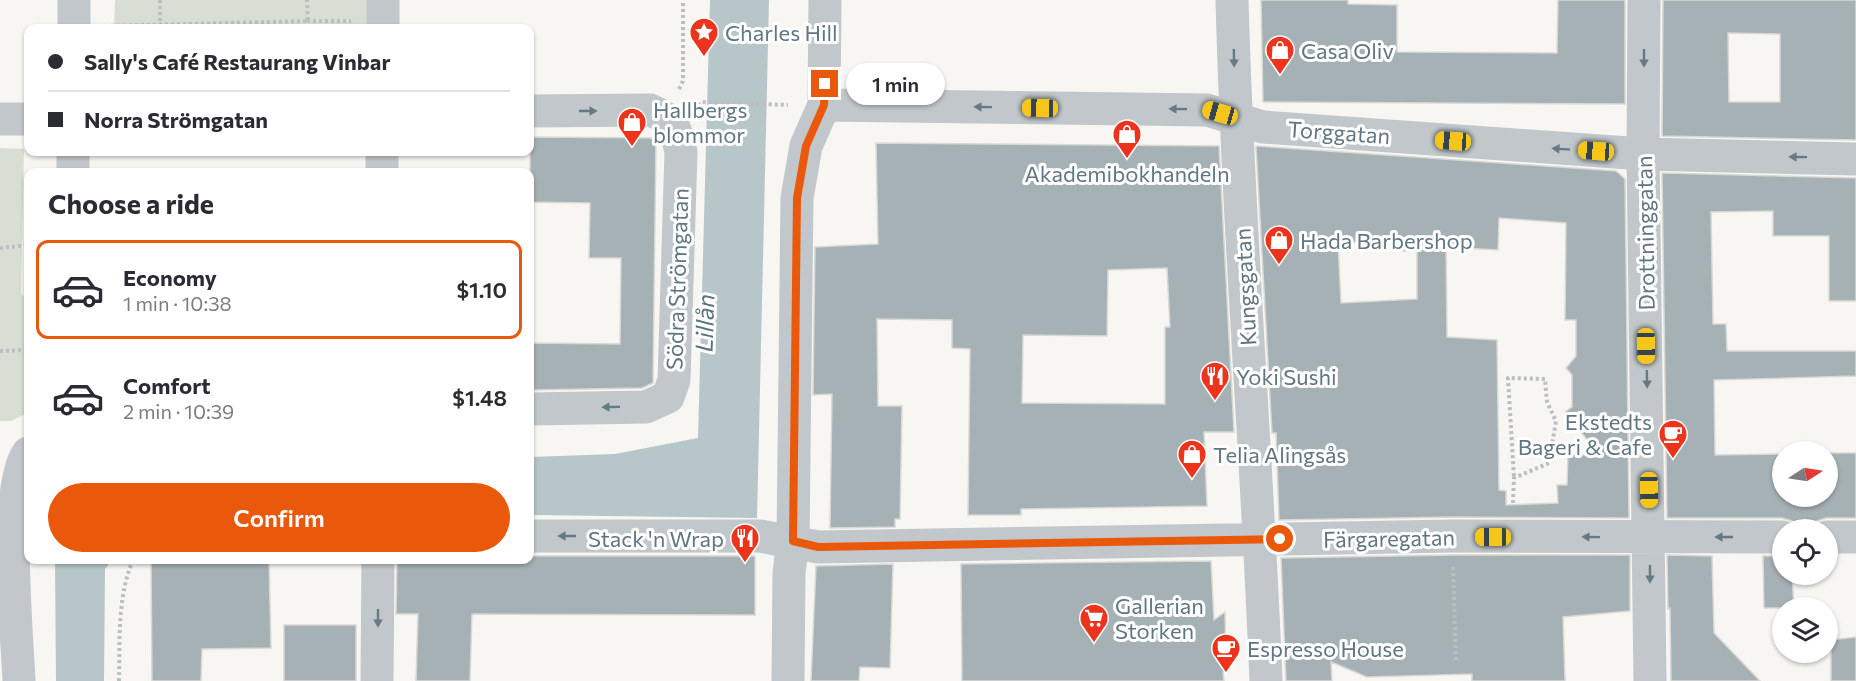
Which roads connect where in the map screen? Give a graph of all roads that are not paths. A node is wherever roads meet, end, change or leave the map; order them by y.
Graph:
1 (825, 0) edge
2 (1232, 0) edge
3 (1644, 0) edge
4 (824, 105) junction
5 (534, 111) edge
6 (1235, 117) junction
7 (24, 119) edge
8 (0, 120) edge
9 (1643, 154) junction
10 (1856, 159) edge
11 (534, 409) edge
12 (24, 460) edge
13 (534, 536) edge
14 (1772, 537) edge
15 (1838, 537) edge
16 (1856, 537) edge
17 (1650, 538) junction
18 (1260, 540) junction
19 (793, 541) junction
20 (378, 564) edge
21 (19, 681) edge
22 (377, 681) edge
23 (788, 681) edge
24 (1266, 681) edge
25 (1650, 681) edge

1 - 4 street
2 -> 6 street, Kungsgatan
3 -> 9 street, Drottninggatan
6 -> 4 street, Torggatan
4 - 19 street
5 -> 11 street, Södra Strömgatan
9 -> 6 street, Torggatan
6 - 18 street, Kungsgatan
7 - 8 street
10 -> 9 street, Torggatan
9 -> 17 street, Drottninggatan
12 - 21 street
19 -> 13 street, Färgaregatan
14 -> 17 street, Färgaregatan
15 - 16 street
17 -> 18 street, Färgaregatan
17 -> 25 street, Drottninggatan
18 - 19 street, Färgaregatan
18 - 24 street, Kungsgatan
19 - 23 street
20 -> 22 street

